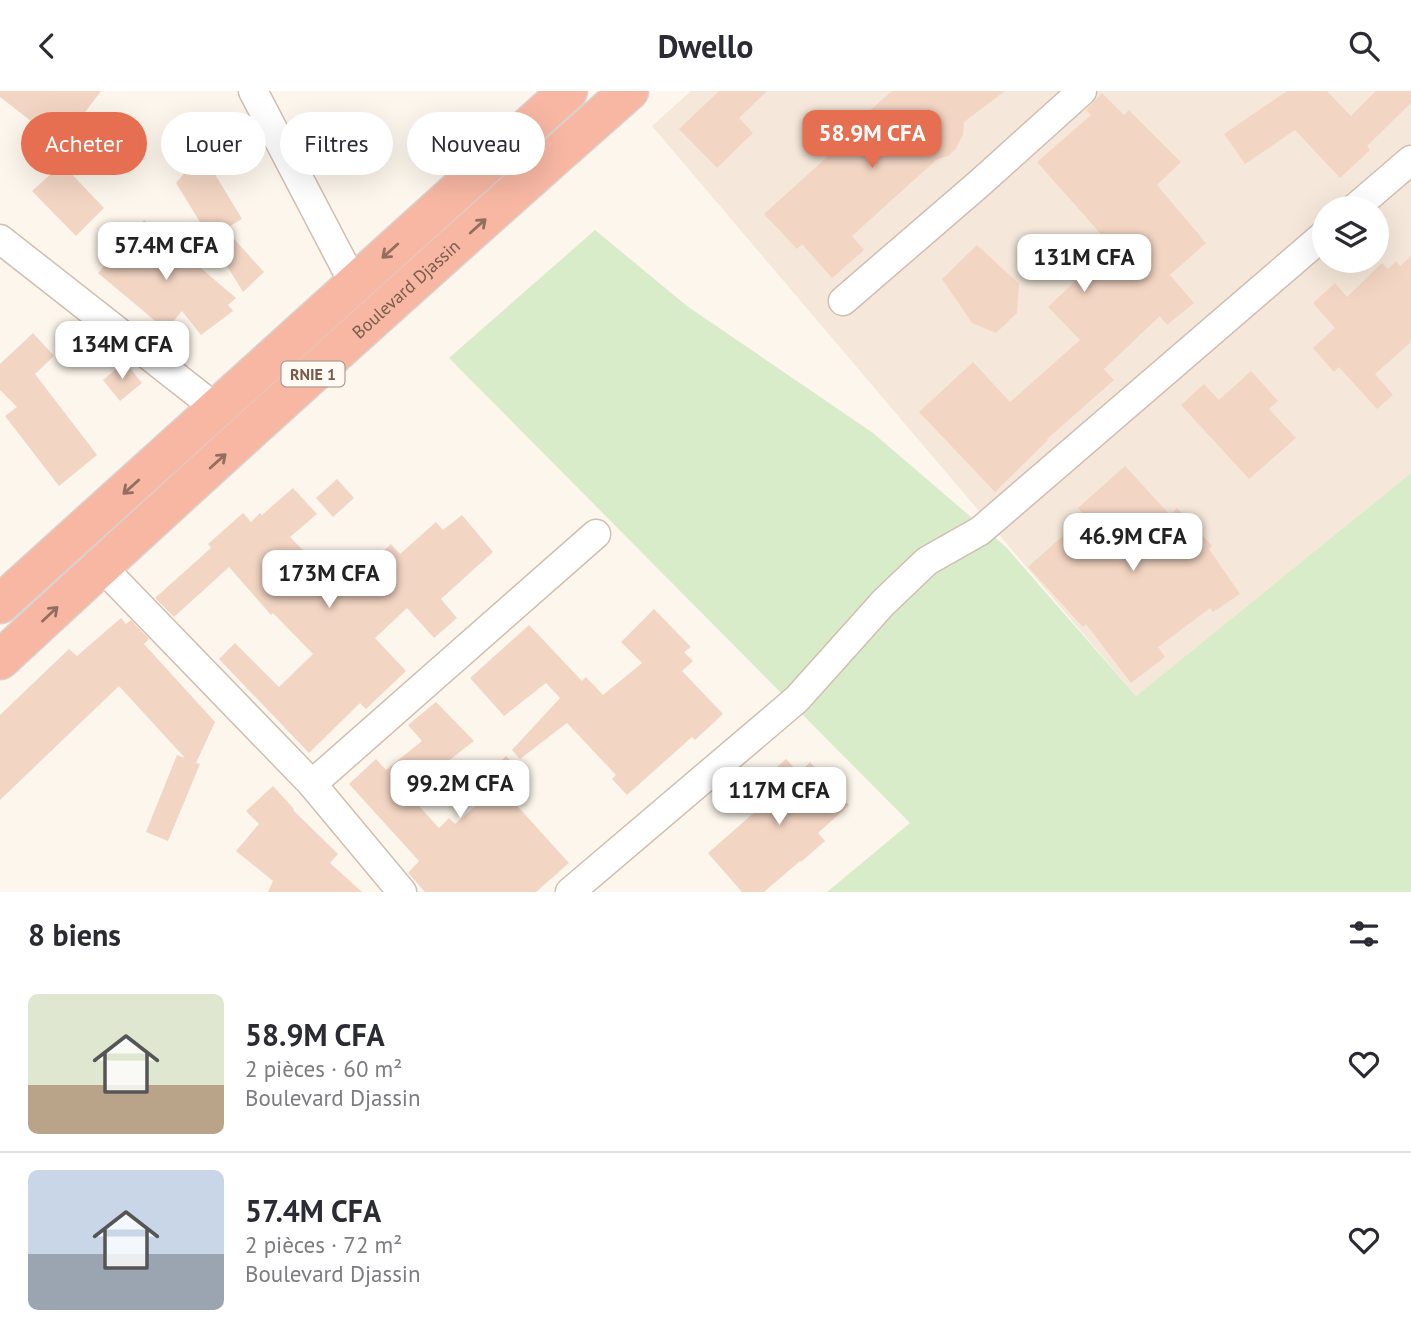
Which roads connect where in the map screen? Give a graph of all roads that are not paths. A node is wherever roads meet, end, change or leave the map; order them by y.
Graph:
1 (253, 91) edge
2 (568, 91) edge
3 (629, 91) edge
4 (1082, 91) edge
5 (1411, 160) edge
6 (1369, 196) edge
7 (0, 239) edge
8 (1312, 245) edge
9 (354, 284) junction
10 (843, 300) dead end
11 (217, 409) junction
12 (596, 534) dead end
13 (102, 566) junction
14 (0, 604) edge
15 (0, 660) edge
16 (312, 784) junction
17 (402, 892) edge
18 (570, 892) edge

1 - 9 street
2 -> 9 highway, RNIE 1
13 -> 3 highway, Boulevard Djassin / RNIE 1
4 - 10 street
5 - 6 street
7 - 11 street
8 - 18 street
9 - 11 highway, RNIE 1
11 -> 14 highway, RNIE 1
12 - 16 street
15 -> 13 highway, Boulevard Djassin / RNIE 1
13 - 16 street
16 - 17 street

